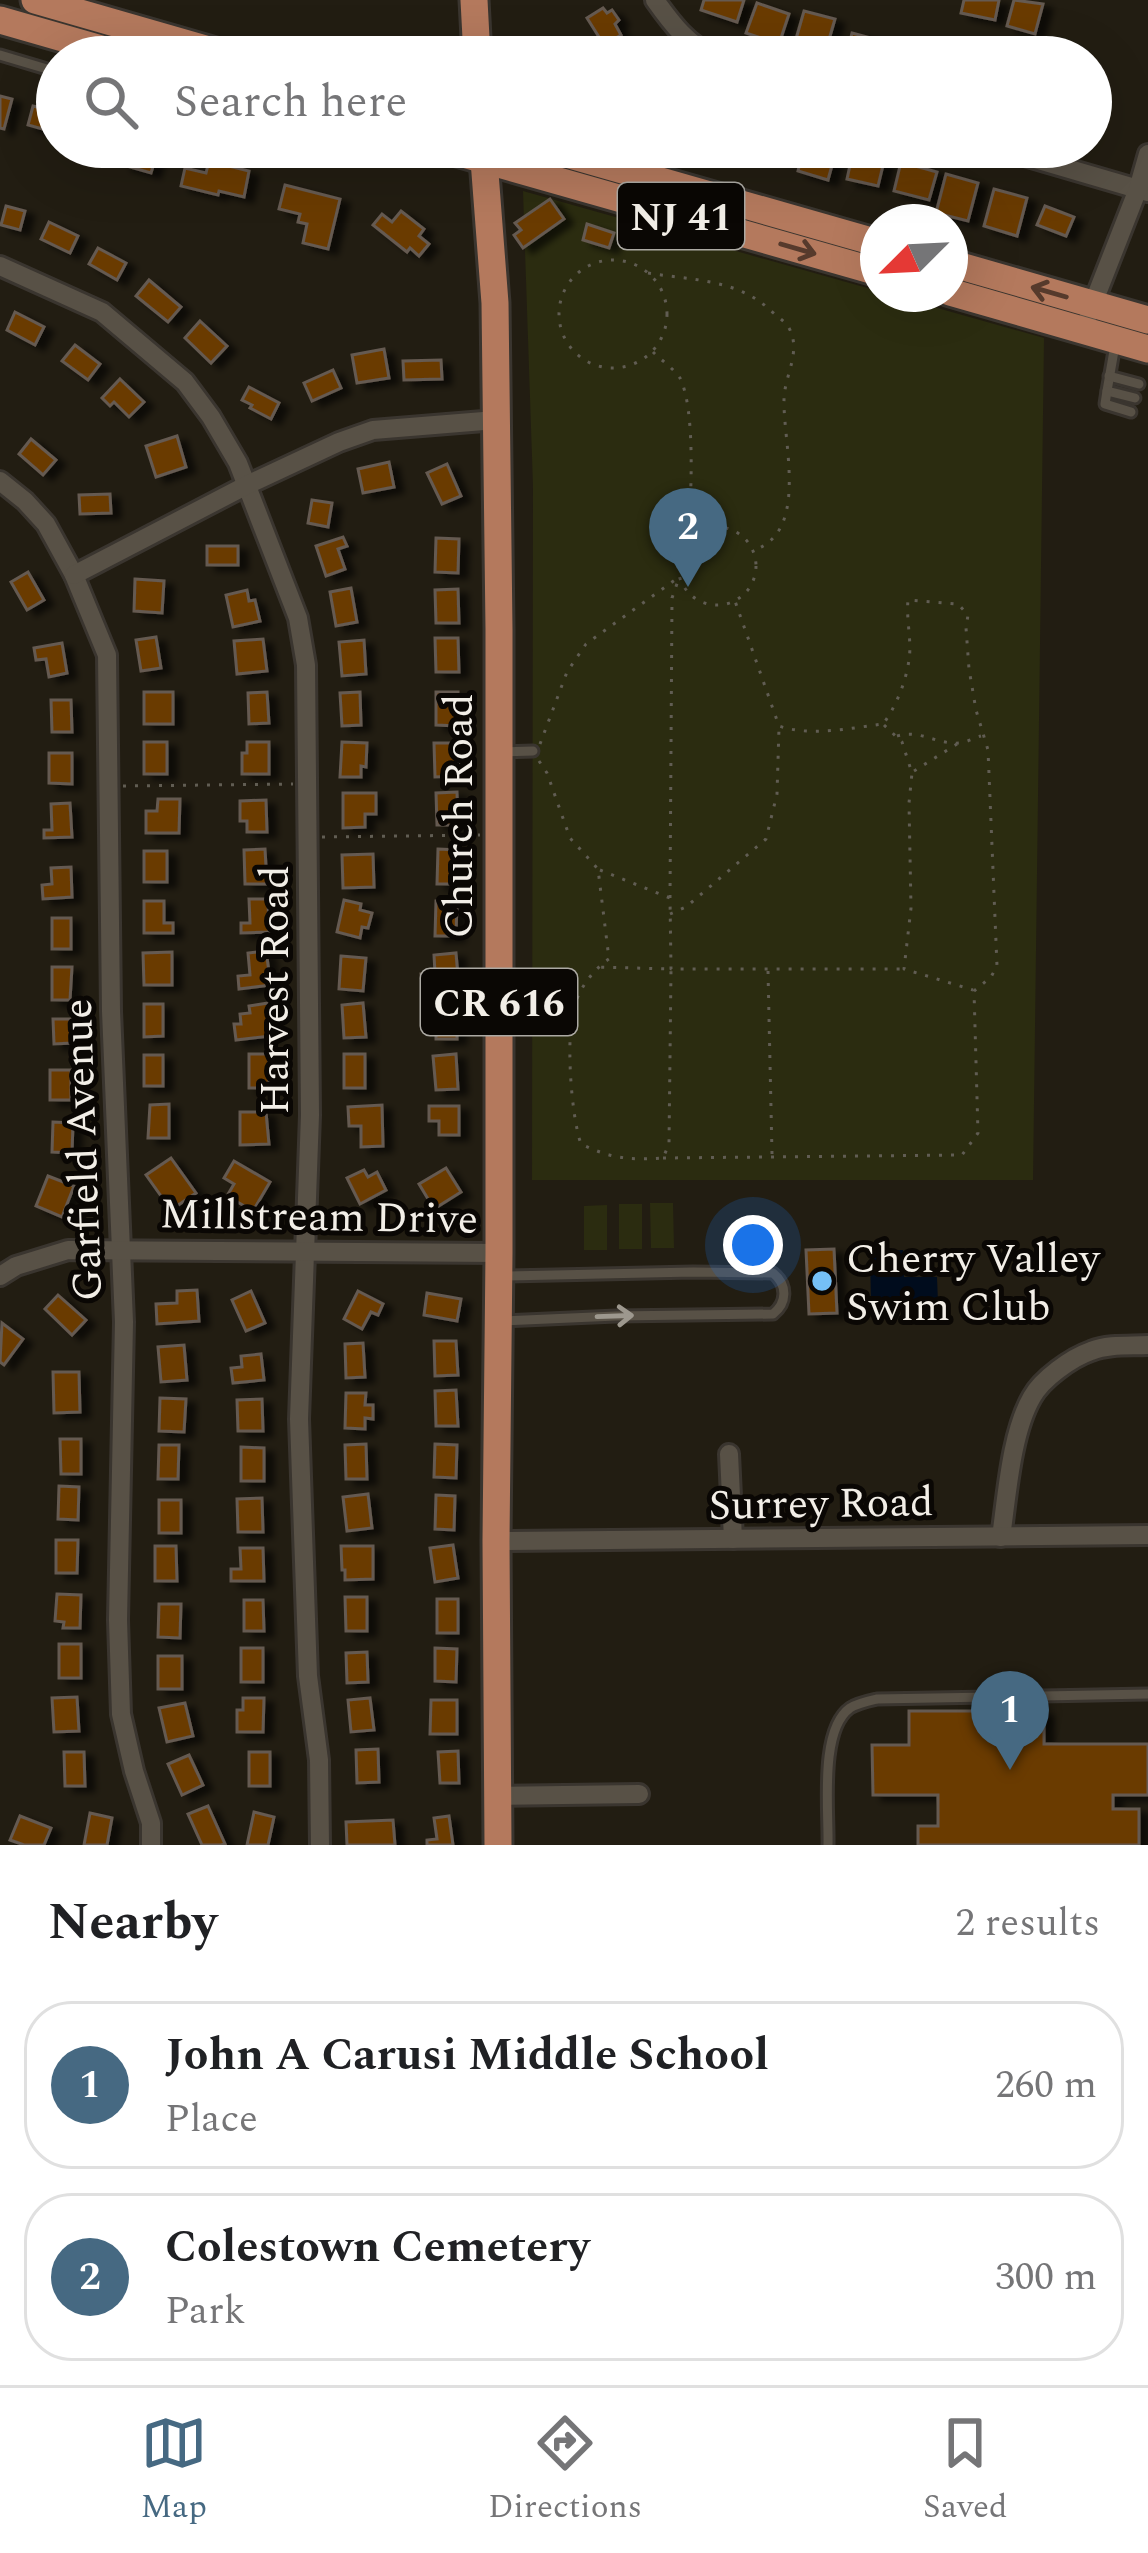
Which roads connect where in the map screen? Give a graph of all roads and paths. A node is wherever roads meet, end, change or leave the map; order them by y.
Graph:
1 (35, 0) edge
2 (474, 0) edge
3 (655, 0) edge
4 (0, 20) edge
5 (56, 36) edge
6 (159, 36) edge
7 (476, 36) edge
8 (684, 36) edge
9 (0, 55) edge
10 (36, 66) edge
11 (1148, 154) edge
12 (484, 168) edge
13 (533, 168) edge
14 (616, 168) edge
15 (1067, 168) edge
16 (1143, 190) edge
17 (860, 238) edge
18 (0, 266) edge
19 (860, 267) edge
20 (968, 270) edge
21 (648, 273) junction
22 (968, 295) edge
23 (1089, 317) junction
24 (1148, 320) edge
25 (1115, 340) junction
26 (1148, 349) edge
27 (653, 352) junction
28 (1109, 376) junction
29 (1139, 383) dead end
30 (1107, 391) junction
31 (1135, 398) dead end
32 (1131, 412) dead end
33 (496, 420) junction
34 (0, 481) edge
35 (248, 484) junction
36 (688, 539) junction
37 (754, 550) junction
38 (74, 575) junction
39 (679, 577) junction
40 (735, 601) junction
41 (883, 724) junction
42 (779, 726) junction
43 (983, 735) junction
44 (896, 736) junction
45 (958, 743) junction
46 (499, 752) junction
47 (533, 752) junction
48 (912, 772) junction
49 (307, 784) junction
50 (110, 787) junction
51 (499, 835) junction
52 (308, 837) junction
53 (598, 869) junction
54 (670, 898) junction
55 (670, 914) junction
56 (596, 968) junction
57 (670, 969) junction
58 (767, 969) junction
59 (904, 969) junction
60 (974, 991) junction
61 (772, 1156) junction
62 (663, 1158) junction
63 (121, 1249) junction
64 (306, 1251) junction
65 (499, 1265) junction
66 (0, 1276) edge
67 (498, 1321) junction
68 (1148, 1345) edge
69 (729, 1454) dead end
70 (1148, 1535) edge
71 (1001, 1537) junction
72 (734, 1539) junction
73 (496, 1541) junction
74 (1148, 1694) edge
75 (639, 1794) dead end
76 (497, 1796) junction
77 (151, 1845) edge
78 (320, 1845) edge
79 (498, 1845) edge
80 (829, 1845) edge

1 - 6 main road
2 - 7 main road
3 - 8 street
4 - 5 main road
9 - 10 lane
11 - 16 street
12 - 33 main road, Church Road / CR 616
13 -> 19 main road, NJ 41
14 - 17 main road, NJ 41
15 - 16 street
16 - 23 street
18 - 35 street, Harvest Road
23 -> 20 main road
21 - 27 path
21 - 27 path
21 - 37 path
22 - 23 main road
23 - 24 main road
23 - 25 main road
25 - 26 main road
25 - 28 lane
27 - 36 path
28 - 29 lane
28 - 30 lane
30 - 31 lane
30 - 32 lane
33 - 35 street
33 - 46 main road, Church Road / CR 616
34 - 38 street, Garfield Avenue
35 - 38 street
35 - 49 street, Harvest Road
36 - 37 path
36 - 39 path
37 - 40 path
38 - 50 street, Garfield Avenue
39 - 40 path
39 - 47 path
39 - 54 path
40 - 42 path
41 - 42 path
41 - 43 path
41 - 44 path
42 - 55 path
43 - 45 path
43 - 60 path
44 - 45 path
44 - 48 path
45 - 48 path
46 - 47 lane
46 - 51 main road, Church Road / CR 616
47 - 53 path
48 - 59 path
49 - 50 path
49 - 52 street, Harvest Road
50 - 63 street, Garfield Avenue
51 - 52 path
51 - 65 main road, Church Road / CR 616
52 - 64 street, Harvest Road
53 - 54 path
53 - 56 path
54 - 55 path
55 - 57 path
56 - 57 path
56 - 62 path
57 - 58 path
57 - 62 path
58 - 59 path
58 - 61 path
59 - 60 path
60 - 61 path
61 - 62 path
63 - 64 street, Millstream Drive
63 - 66 street, Millstream Drive
63 - 77 street, Garfield Avenue
64 - 65 street, Millstream Drive
64 - 78 street, Harvest Road
65 - 67 main road, Church Road / CR 616
67 -> 65 lane
67 - 73 main road, Church Road / CR 616
68 - 71 street
69 - 72 street
70 - 71 street, Surrey Road
71 - 72 street, Surrey Road
72 - 73 street, Surrey Road
73 - 76 main road, Church Road / CR 616
74 - 80 lane
75 - 76 street
76 - 79 main road, Church Road / CR 616

